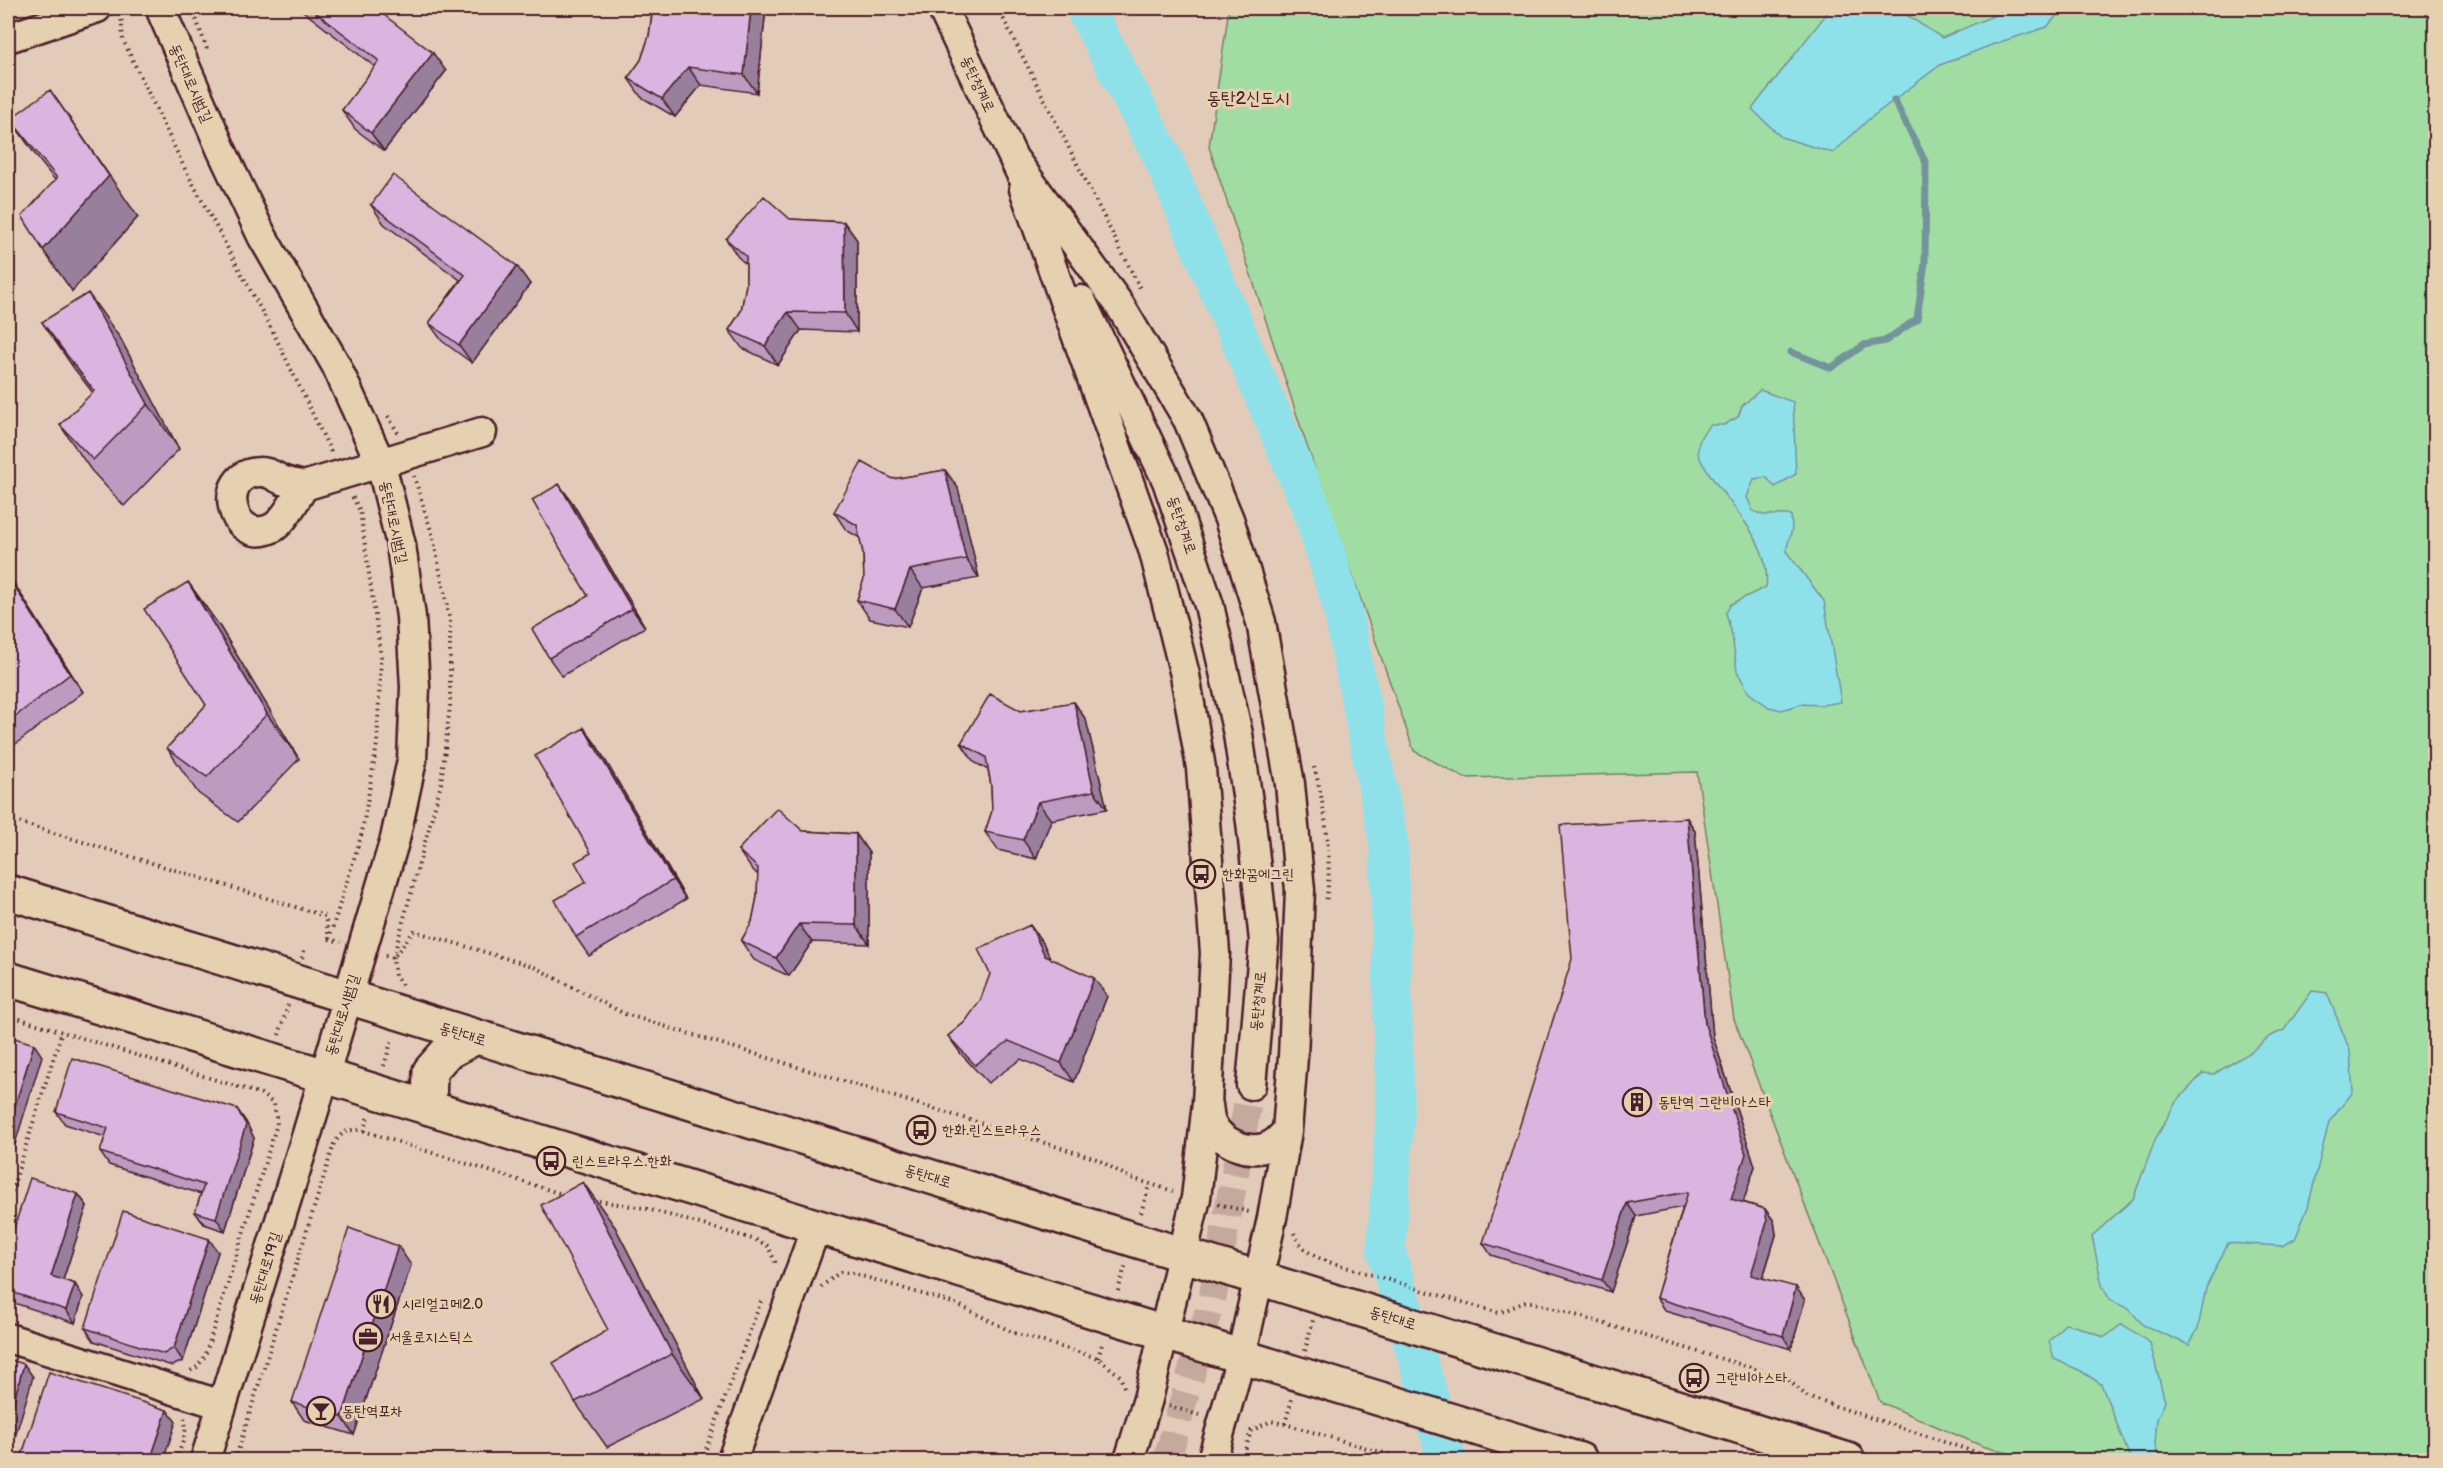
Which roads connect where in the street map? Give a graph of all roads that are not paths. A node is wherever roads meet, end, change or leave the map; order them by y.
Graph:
1 (97, 8) edge
2 (160, 8) edge
3 (942, 8) edge
4 (8, 38) edge
5 (1014, 159) junction
6 (482, 432) dead end
7 (381, 464) junction
8 (292, 491) dead end
9 (8, 892) edge
10 (8, 979) edge
11 (347, 999) junction
12 (474, 1038) junction
13 (324, 1076) junction
14 (1251, 1085) tunnel mouth
15 (1208, 1103) junction
16 (429, 1108) junction
17 (1287, 1131) junction
18 (816, 1227) junction
19 (1183, 1253) junction
20 (1259, 1276) junction
21 (1164, 1334) junction
22 (8, 1338) edge
23 (1241, 1358) junction
24 (222, 1405) junction
25 (205, 1461) edge
26 (732, 1461) edge
27 (1129, 1461) edge
28 (1212, 1461) edge
29 (1580, 1461) edge
30 (1848, 1461) edge

1 - 4 street
2 - 7 street, 동탄대로시범길
3 - 5 street, 동탄청계로
5 - 14 street, 동탄청계로
5 - 15 street
5 - 17 street
6 - 7 street
7 - 8 street
7 - 11 street, 동탄대로시범길
9 - 11 main road, 동탄대로
10 - 13 main road
11 - 12 main road, 동탄대로
11 - 13 street, 동탄대로시범길
12 - 16 main road
12 - 19 main road, 동탄대로
13 - 16 main road
13 - 24 street, 동탄대로19길
15 - 17 street
15 - 19 street
16 - 18 main road
17 - 20 street
18 - 21 main road
18 - 26 street
19 - 20 main road, 동탄대로
19 - 21 street
20 - 23 street
20 - 30 main road, 동탄대로
21 - 23 main road
21 - 27 street
22 - 24 street
23 - 28 street
23 - 29 main road
24 - 25 street, 동탄대로19길

